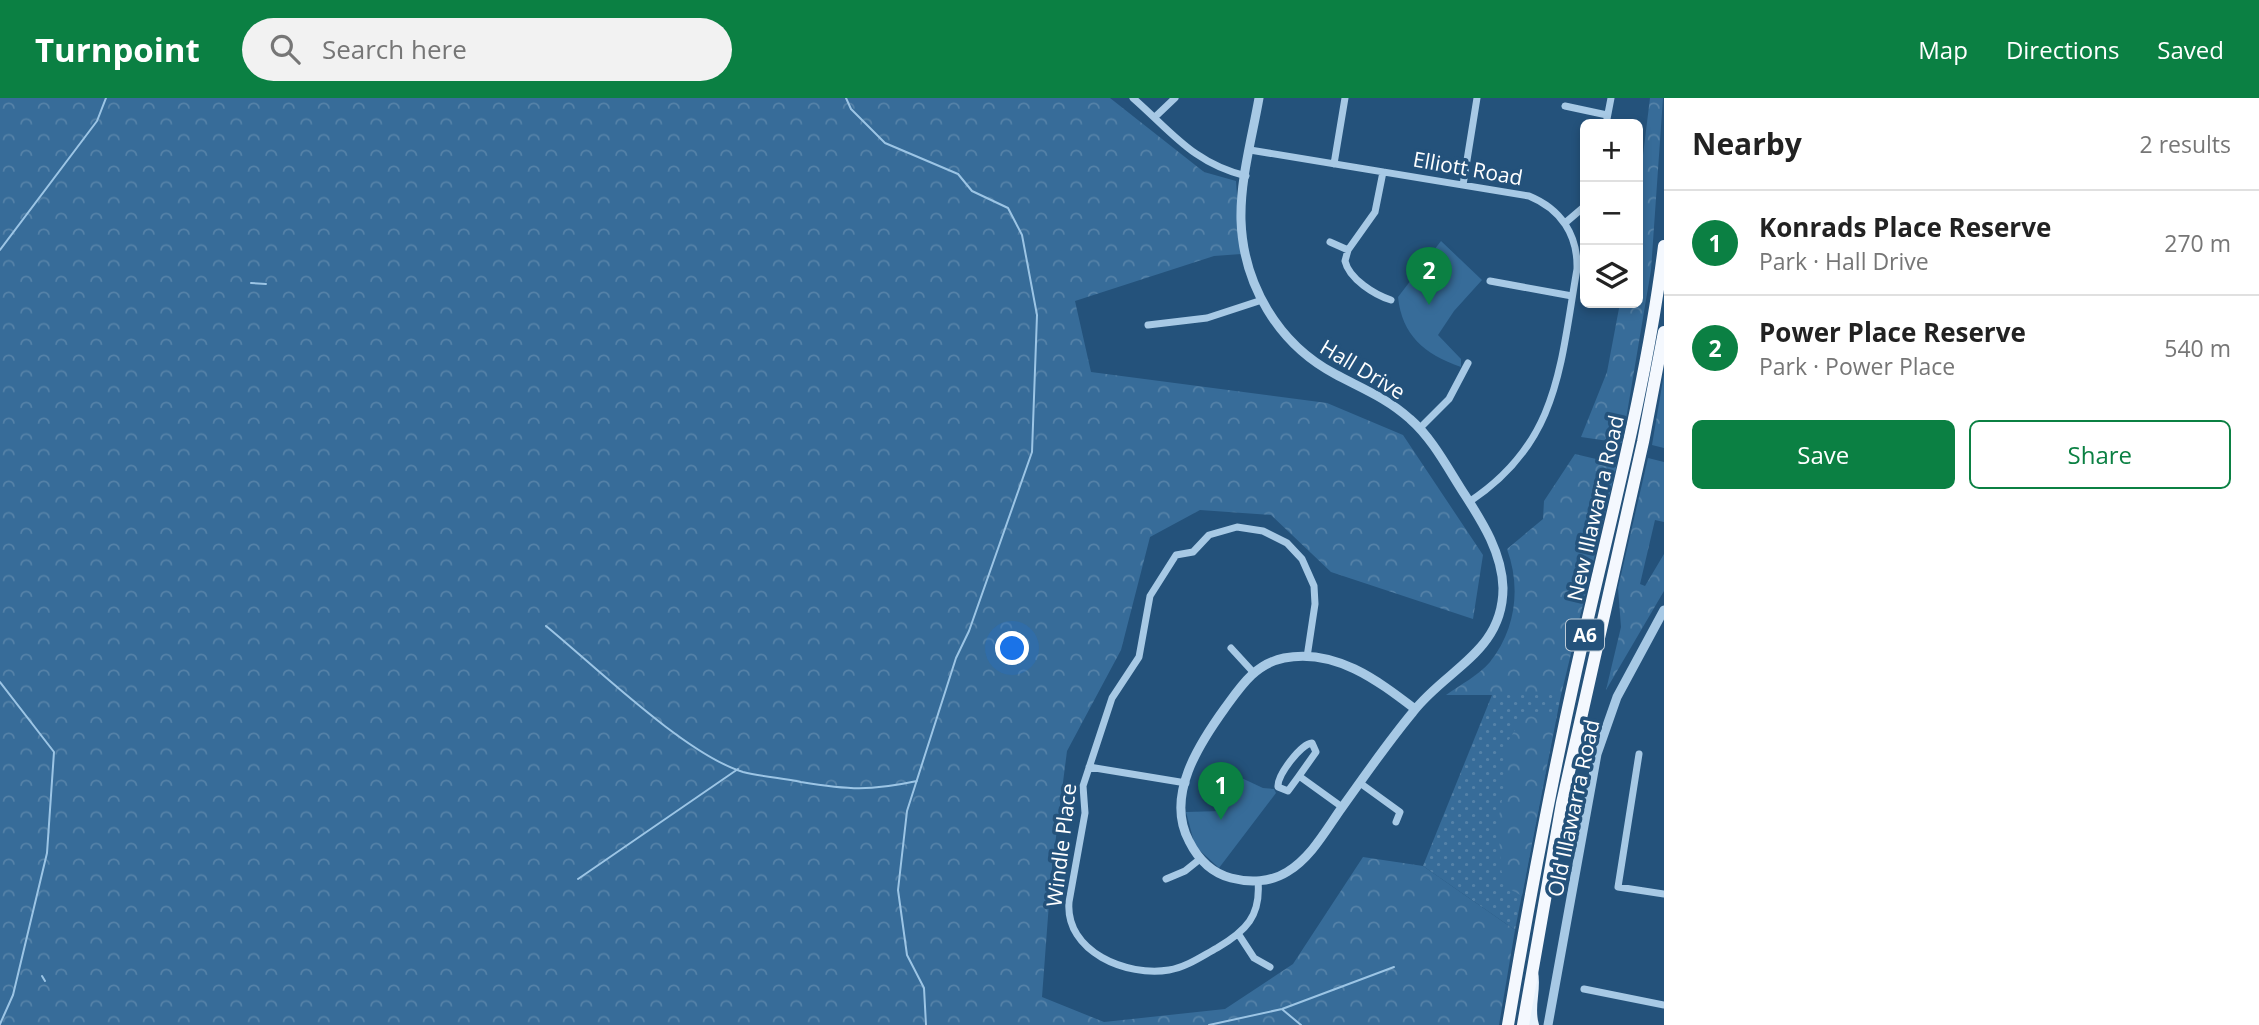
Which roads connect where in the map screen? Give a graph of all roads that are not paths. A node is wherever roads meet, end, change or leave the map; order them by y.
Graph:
1 (1133, 98) edge
2 (1175, 98) edge
3 (1259, 98) edge
4 (1345, 98) edge
5 (1477, 98) edge
6 (1611, 98) edge
7 (1565, 106) dead end
8 (1607, 115) junction
9 (1155, 117) junction
10 (1607, 119) edge
11 (1250, 150) junction
12 (1334, 164) junction
13 (1383, 172) junction
14 (1246, 176) junction
15 (1463, 185) junction
16 (1580, 210) edge
17 (1565, 223) junction
18 (1331, 242) dead end
19 (1664, 246) edge
20 (1348, 250) junction
21 (1490, 281) dead end
22 (1572, 296) junction
23 (1262, 300) junction
24 (1391, 300) dead end
25 (1148, 325) dead end
26 (1664, 332) edge
27 (1468, 363) dead end
28 (1420, 428) junction
29 (1469, 502) junction
30 (1664, 610) edge
31 (1231, 648) dead end
32 (1307, 657) junction
33 (1253, 672) junction
34 (1415, 709) junction
35 (1639, 754) dead end
36 (1089, 766) junction
37 (1299, 776) junction
38 (1186, 783) junction
39 (1360, 783) junction
40 (1342, 807) junction
41 (1396, 822) dead end
42 (1200, 859) junction
43 (1166, 879) dead end
44 (1258, 881) junction
45 (1664, 894) edge
46 (1239, 935) junction
47 (1270, 967) dead end
48 (1533, 972) junction
49 (1584, 989) dead end
50 (1664, 1005) edge
51 (1508, 1025) edge
52 (1523, 1025) edge
53 (1534, 1025) edge
54 (1548, 1025) edge

1 - 9 street
2 - 9 street
3 - 11 street, Hall Drive
4 - 12 street
5 - 15 street
6 - 8 street
7 - 8 street
8 - 10 street
9 - 14 street
11 - 12 street, Elliott Road
11 - 14 street, Hall Drive
12 - 13 street, Elliott Road
13 - 15 street, Elliott Road
13 - 20 street
14 - 23 street, Hall Drive
15 - 17 street, Elliott Road
16 - 17 street
17 - 22 street
18 - 20 street
19 - 51 highway, New Illawarra Road / A6
20 - 24 street
21 - 22 street
22 - 29 street
23 - 25 street
23 - 28 street, Hall Drive
26 - 48 highway, New Illawarra Road / A6
27 - 28 street
28 - 29 street, Hall Drive
29 - 34 street, Hall Drive
30 - 54 street, Old Illawarra Road
31 - 33 street
32 - 33 street
32 - 34 street
32 - 36 street, Windle Place
33 - 38 street
34 - 39 street, Hall Drive
35 - 45 street
36 - 38 street, Windle Place
36 - 46 street, Windle Place
37 - 37 street
37 - 40 street
38 - 42 street
39 - 40 street, Hall Drive
39 - 41 street
40 - 44 street, Hall Drive
42 - 43 street
42 - 44 street
44 - 46 street, Windle Place
46 - 47 street
48 - 52 highway, New Illawarra Road / A6
48 - 53 main road
49 - 50 street

